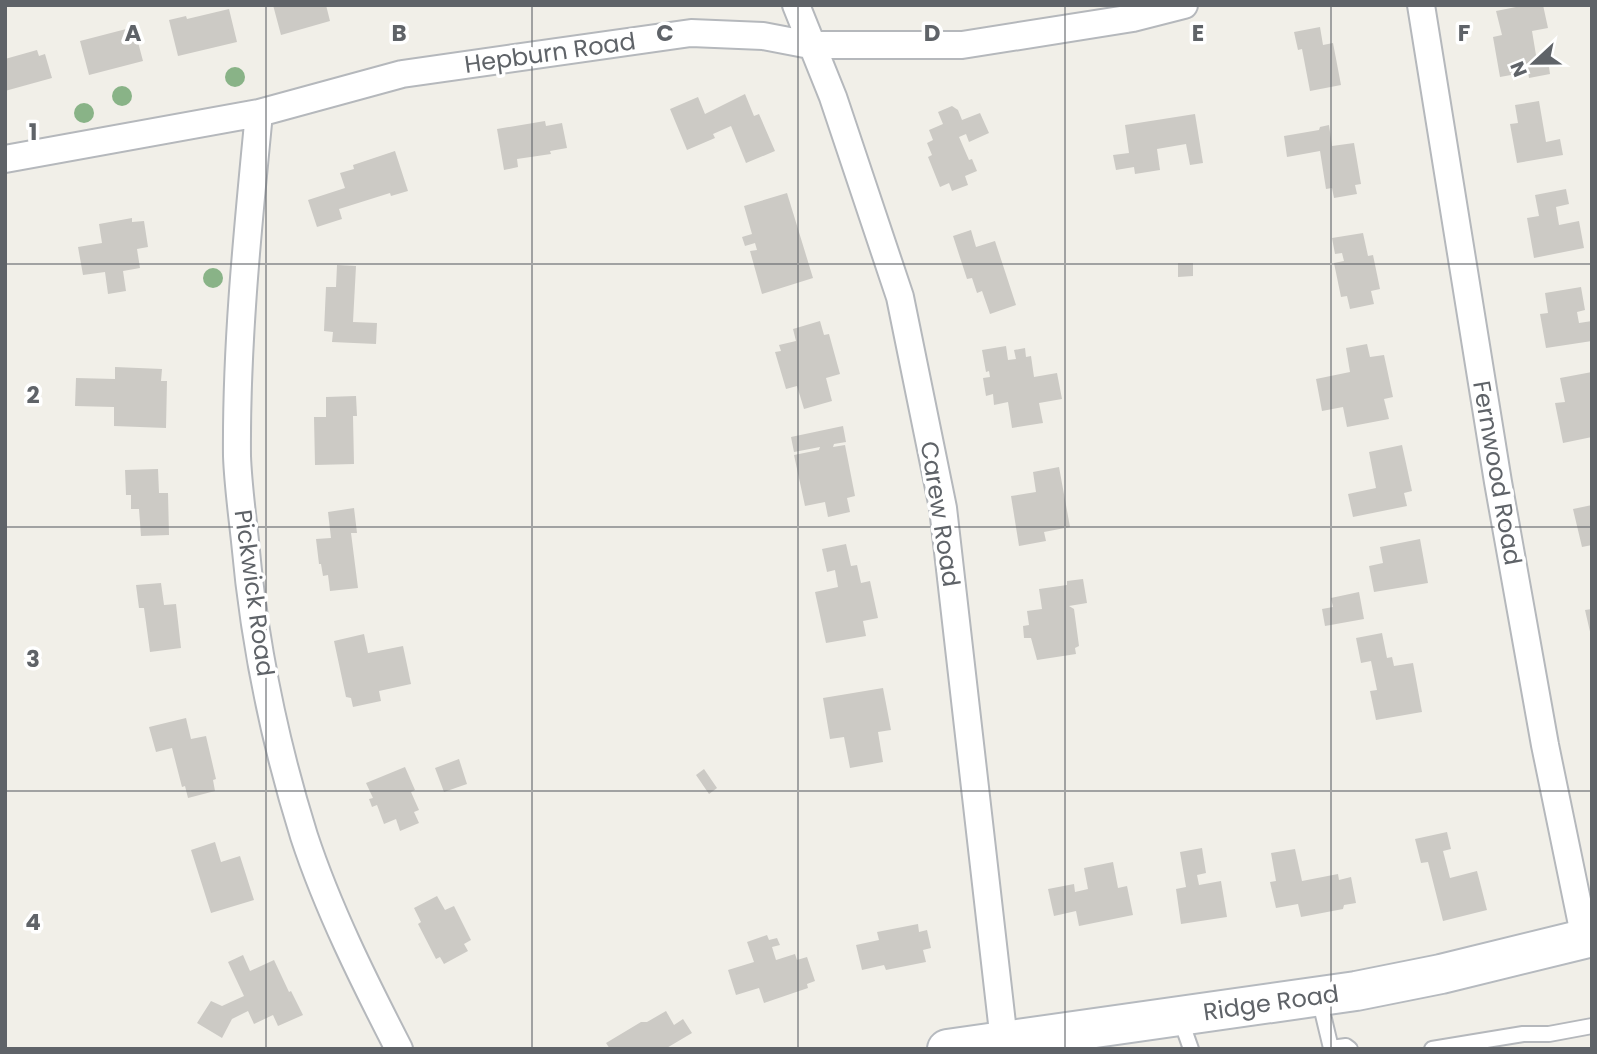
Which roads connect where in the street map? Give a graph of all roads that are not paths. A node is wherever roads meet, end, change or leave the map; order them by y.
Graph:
1 (796, 5) edge
2 (1184, 5) edge
3 (1421, 5) edge
4 (810, 45) junction
5 (259, 113) junction
6 (5, 159) edge
7 (1588, 938) edge
8 (1319, 997) junction
9 (1592, 1026) edge
10 (1185, 1033) edge
11 (1004, 1041) junction
12 (399, 1049) edge
13 (947, 1049) edge
14 (1330, 1049) edge
15 (1350, 1049) edge
16 (1432, 1049) edge

1 - 4 street, Carew Road
2 - 4 street, Hepburn Road
3 - 7 street, Fernwood Road
4 - 5 street, Hepburn Road
4 - 11 street, Carew Road
5 - 6 street, Hepburn Road
5 - 12 street, Pickwick Road
7 - 8 main road, Ridge Road
8 - 10 main road, Ridge Road
8 - 14 lane
9 - 16 lane
10 - 11 main road, Ridge Road
11 - 13 main road, Ridge Road
14 - 15 lane

